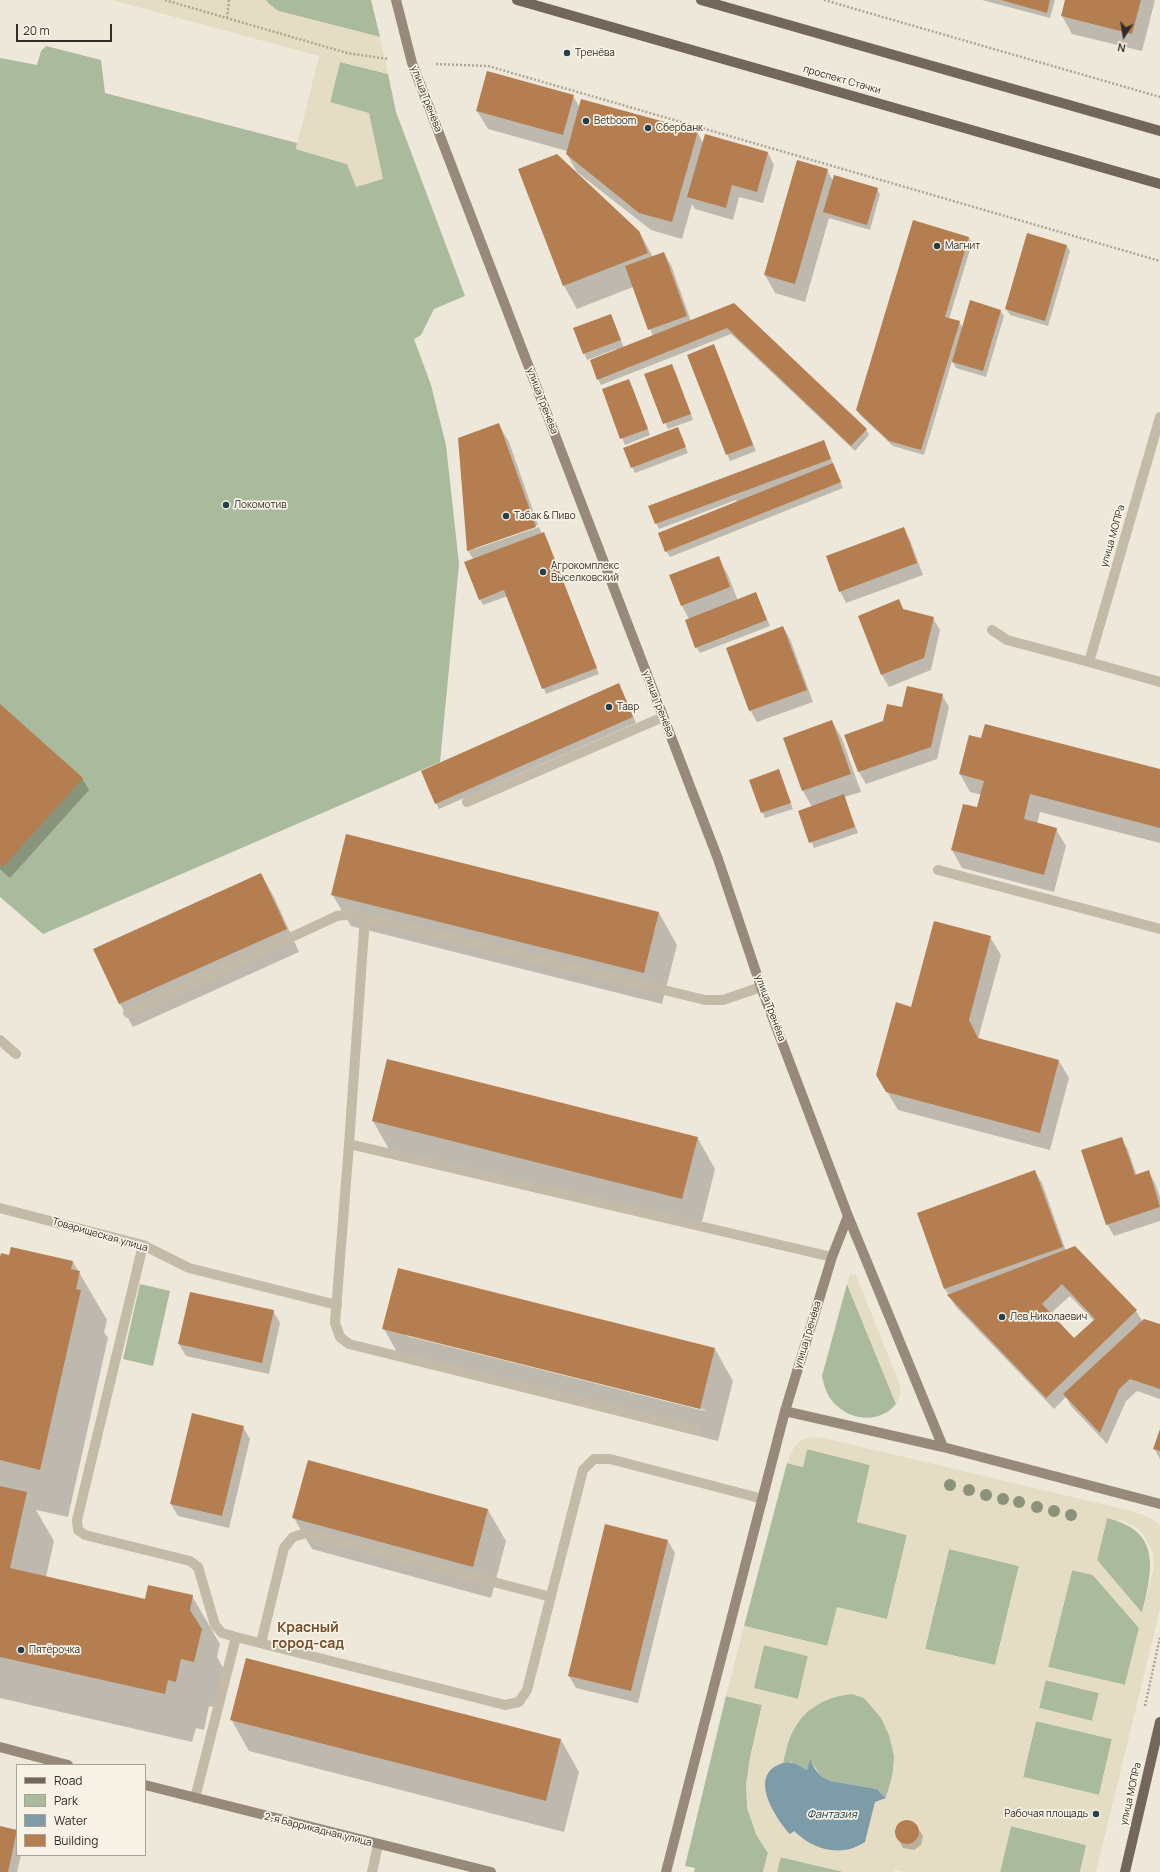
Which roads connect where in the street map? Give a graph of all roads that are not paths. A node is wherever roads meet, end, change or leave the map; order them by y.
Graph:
1 (396, 0) edge
2 (517, 0) edge
3 (701, 0) edge
4 (1160, 131) edge
5 (1160, 184) edge
6 (1160, 417) edge
7 (992, 630) dead end
8 (1089, 662) junction
9 (1160, 682) edge
10 (663, 717) junction
11 (467, 802) dead end
12 (938, 870) dead end
13 (365, 917) junction
14 (1160, 929) edge
15 (761, 987) junction
16 (128, 1013) dead end
17 (0, 1040) edge
18 (16, 1054) dead end
19 (349, 1144) junction
20 (0, 1208) edge
21 (848, 1216) junction
22 (143, 1245) junction
23 (832, 1257) junction
24 (337, 1305) junction
25 (785, 1410) junction
26 (696, 1430) dead end
27 (943, 1447) junction
28 (763, 1499) junction
29 (1160, 1504) edge
30 (551, 1597) junction
31 (236, 1637) junction
32 (261, 1643) junction
33 (1160, 1722) edge
34 (0, 1747) edge
35 (1156, 1755) edge
36 (64, 1764) edge
37 (146, 1785) edge
38 (195, 1798) junction
39 (378, 1845) junction
40 (372, 1872) edge
41 (491, 1872) edge
42 (666, 1872) edge
43 (1125, 1872) edge

1 - 10 street, улица Тренёва
2 - 5 main road, проспект Стачки
3 - 4 main road
6 - 8 street, улица МОПРа
7 - 8 street
8 - 9 street
10 - 11 street
10 - 15 street, улица Тренёва
12 - 14 street
13 - 15 street
13 - 16 street
13 - 19 street
15 - 21 street, улица Тренёва
17 - 18 street
19 - 23 street
19 - 24 street
20 - 22 street, Товарищеская улица
21 - 23 street, улица Тренёва
21 - 27 street
22 - 24 street, Товарищеская улица
22 - 31 street
23 - 25 street, улица Тренёва
24 - 26 street
25 - 27 street
25 - 28 street, улица Тренёва
27 - 29 street
28 - 30 street
28 - 42 street, улица Тренёва
30 - 32 street
30 - 32 street
31 - 32 street
31 - 38 street
33 - 35 main road, улица МОПРа
34 - 36 street
35 - 43 main road, улица МОПРа
37 - 38 street, 2-я Баррикадная улица
38 - 39 street, 2-я Баррикадная улица
39 - 40 street
39 - 41 street, 2-я Баррикадная улица

